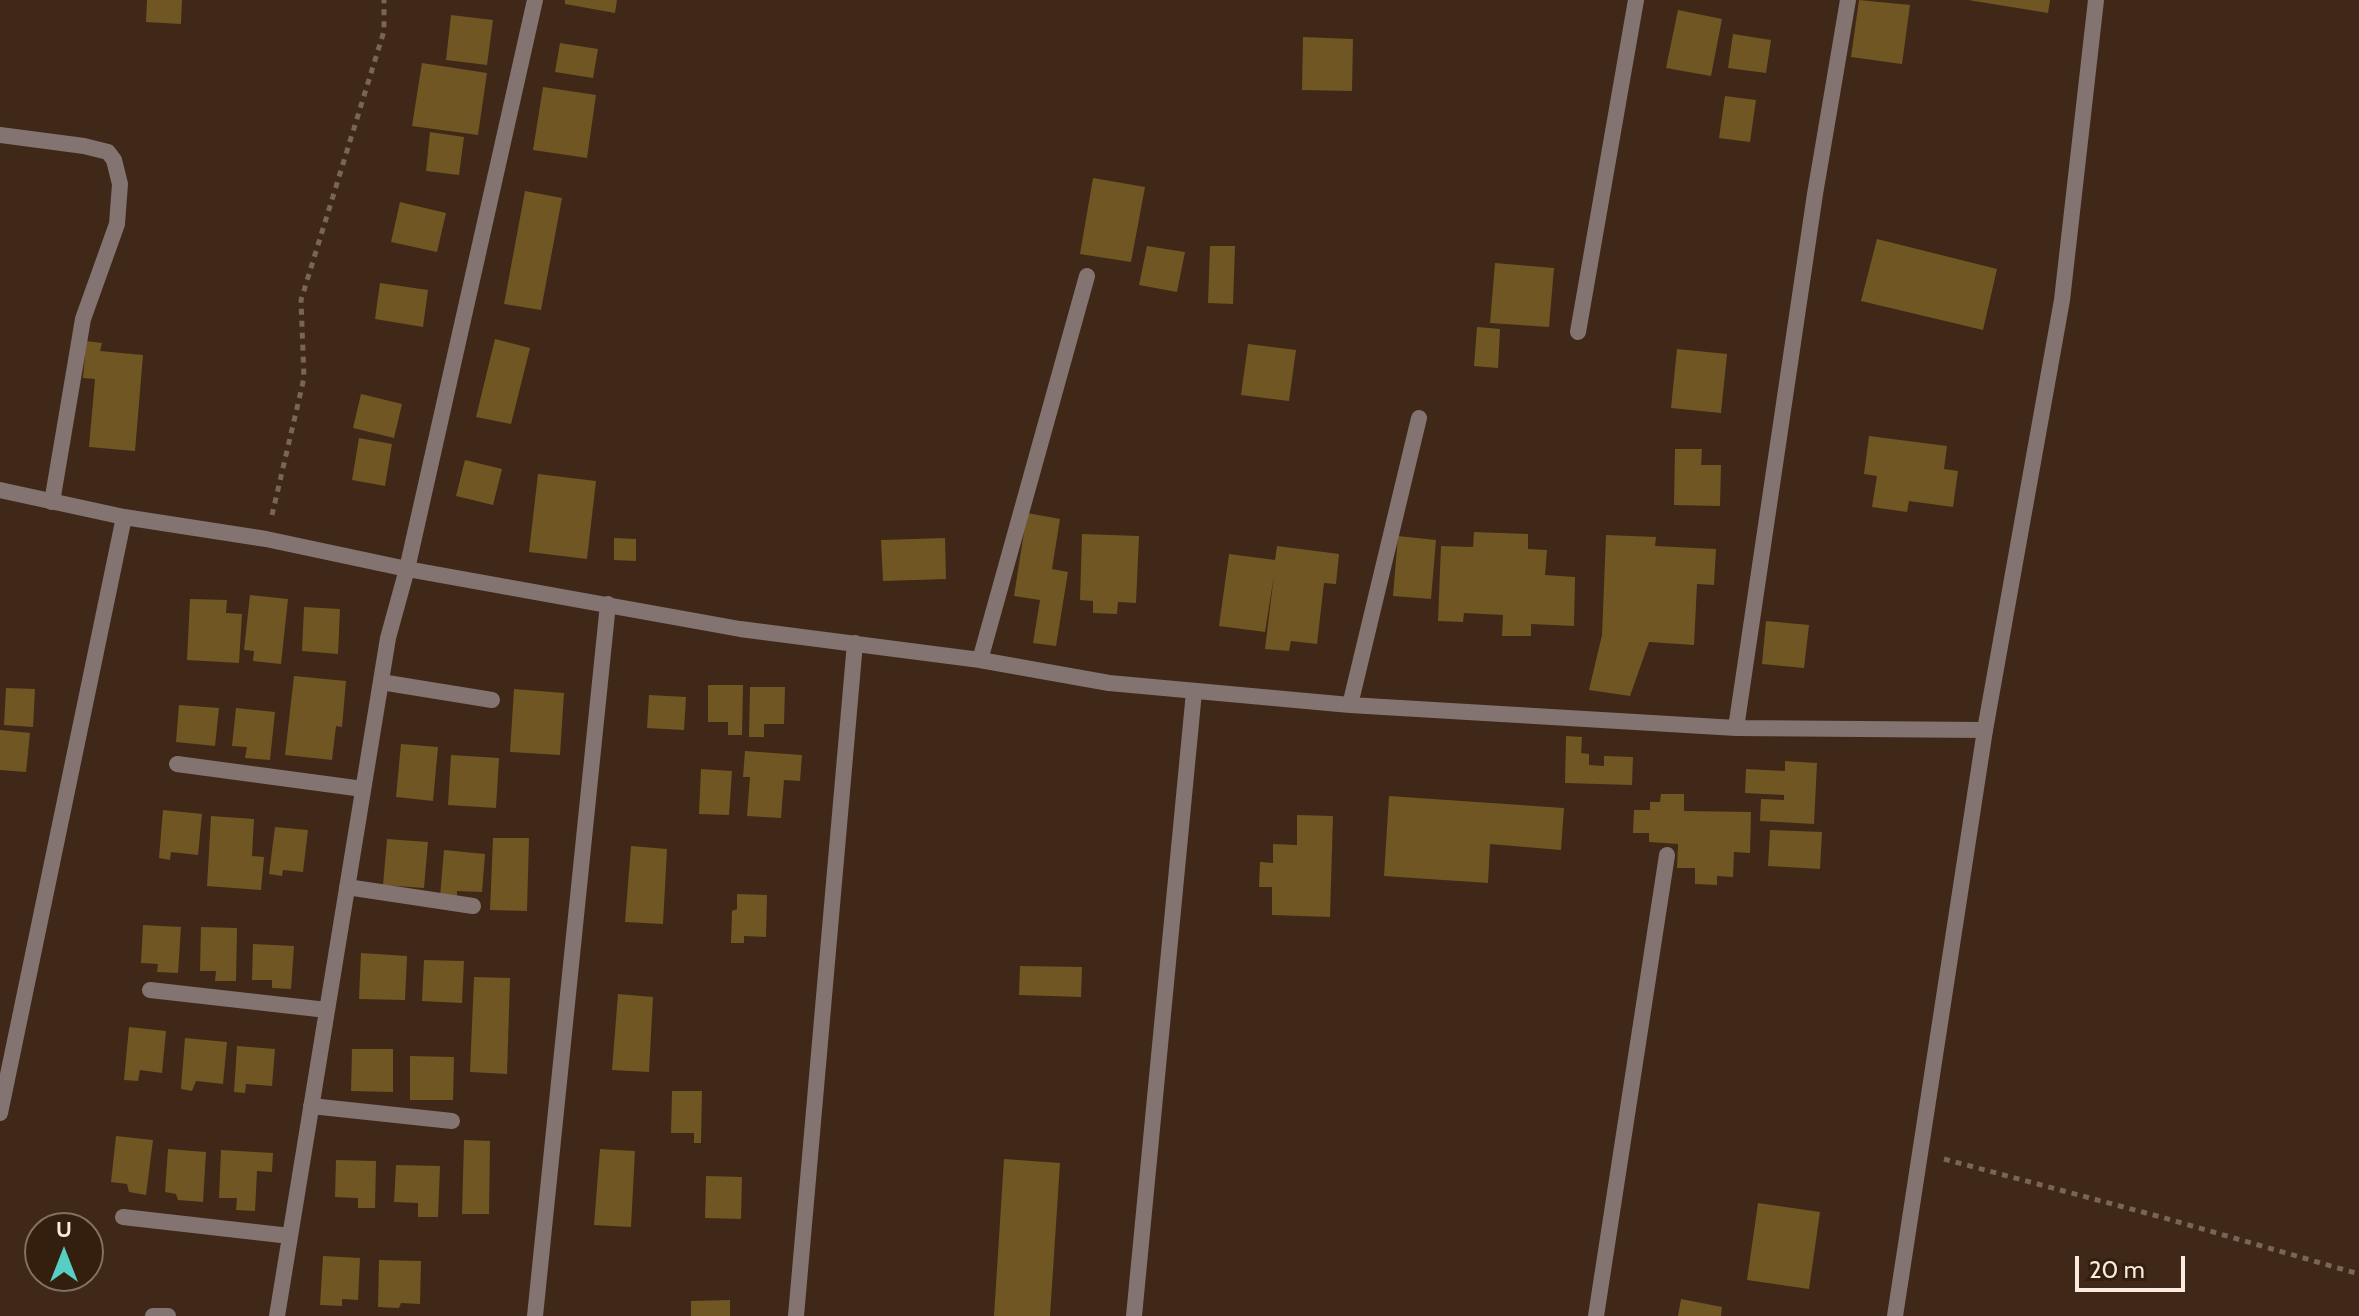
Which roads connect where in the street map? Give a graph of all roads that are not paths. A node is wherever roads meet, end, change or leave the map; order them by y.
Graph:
1 (535, 0) edge
2 (1636, 0) edge
3 (1848, 0) edge
4 (2096, 0) edge
5 (0, 135) edge
6 (1087, 276) dead end
7 (1578, 332) dead end
8 (1419, 418) dead end
9 (0, 490) edge
10 (52, 502) junction
11 (124, 517) junction
12 (407, 569) junction
13 (608, 604) junction
14 (855, 643) junction
15 (980, 660) junction
16 (381, 682) junction
17 (1194, 692) junction
18 (492, 700) dead end
19 (1350, 705) junction
20 (1736, 728) junction
21 (1985, 730) junction
22 (177, 764) dead end
23 (363, 789) junction
24 (1667, 855) dead end
25 (347, 887) junction
26 (473, 906) dead end
27 (150, 990) dead end
28 (327, 1010) junction
29 (311, 1106) junction
30 (0, 1113) edge
31 (452, 1121) dead end
32 (123, 1217) dead end
33 (290, 1236) junction
34 (153, 1316) edge
35 (168, 1316) edge
36 (277, 1316) edge
37 (535, 1316) edge
38 (796, 1316) edge
39 (1134, 1316) edge
40 (1596, 1316) edge
41 (1895, 1316) edge

1 - 12 street
2 - 7 street
3 - 20 street
4 - 21 street
5 - 10 street
6 - 15 street
8 - 19 street
9 - 10 street
10 - 11 street
11 - 12 street
11 - 30 street
12 - 13 street
12 - 16 street
13 - 14 street
13 - 37 street
14 - 15 street
14 - 38 street
15 - 17 street
16 - 18 street
16 - 23 street
17 - 19 street
17 - 39 street
19 - 20 street
20 - 21 street
21 - 41 street
22 - 23 street
23 - 25 street
24 - 40 street
25 - 26 street
25 - 28 street
27 - 28 street
28 - 29 street
29 - 31 street
29 - 33 street
32 - 33 street
33 - 36 street
34 - 35 street

